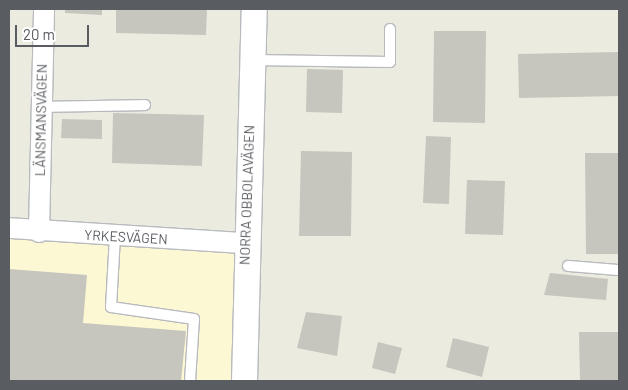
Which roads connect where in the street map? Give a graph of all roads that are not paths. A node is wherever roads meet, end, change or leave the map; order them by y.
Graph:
1 (44, 9) edge
2 (254, 9) edge
3 (390, 29) dead end
4 (252, 60) junction
5 (144, 105) dead end
6 (42, 107) junction
7 (9, 228) edge
8 (39, 232) junction
9 (115, 236) junction
10 (244, 243) junction
11 (568, 266) dead end
12 (619, 270) edge
13 (190, 381) edge
14 (244, 381) edge

1 - 6 street, LÄNSMANSVÄGEN
2 - 4 street, NORRA OBBOLAVÄGEN
3 - 4 lane
4 - 10 street, NORRA OBBOLAVÄGEN
5 - 6 lane
6 - 8 street, LÄNSMANSVÄGEN
7 - 8 street, YRKESVÄGEN
8 - 9 street, YRKESVÄGEN
9 - 10 street, YRKESVÄGEN
9 - 13 lane
10 - 14 street, NORRA OBBOLAVÄGEN
11 - 12 lane

